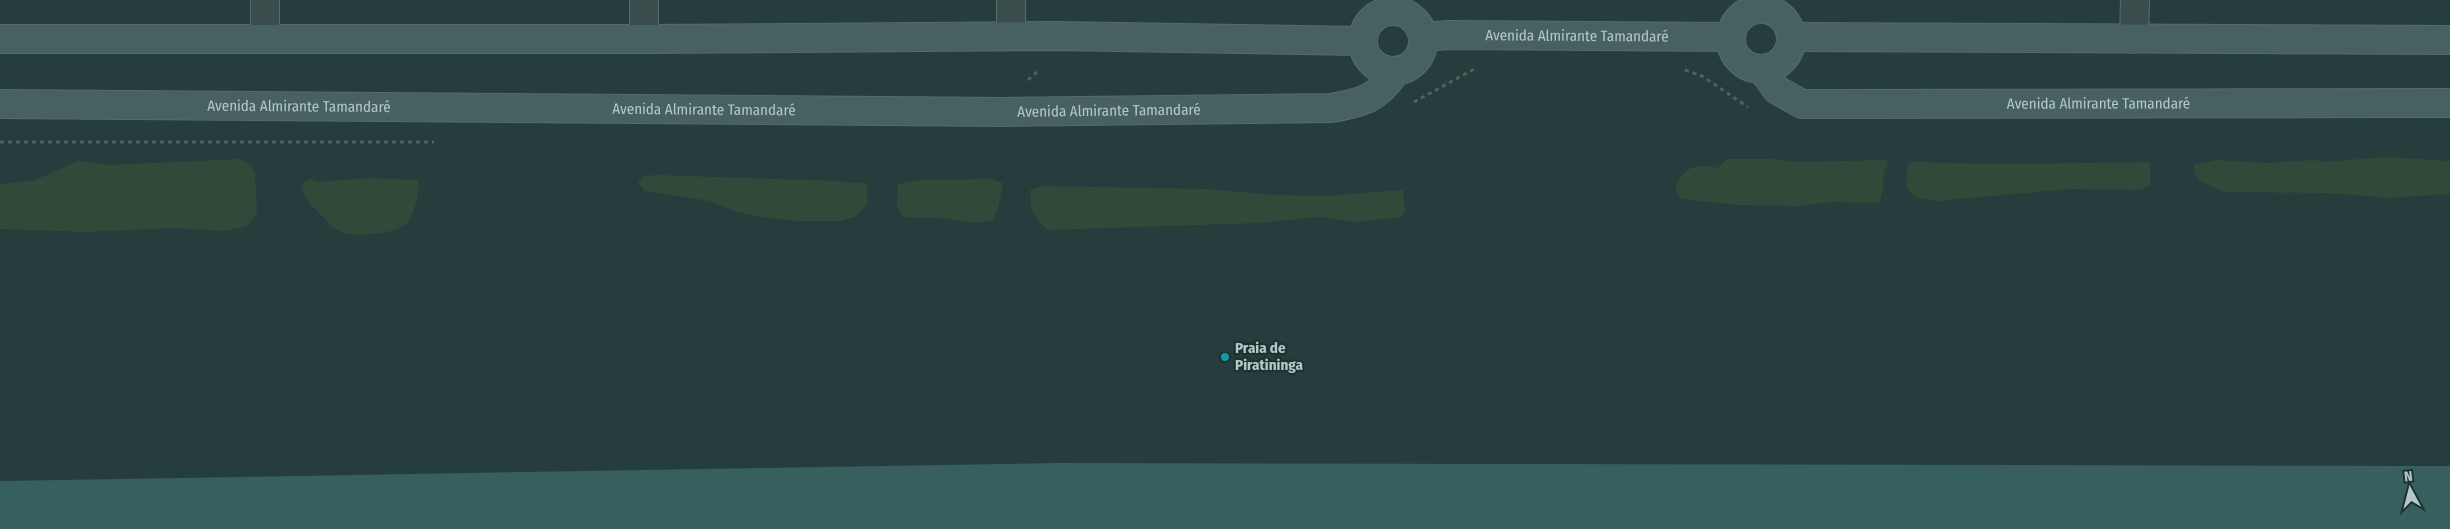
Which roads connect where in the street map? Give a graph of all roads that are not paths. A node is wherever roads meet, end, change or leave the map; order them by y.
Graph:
1 (265, 0) edge
2 (644, 0) edge
3 (1011, 0) edge
4 (2135, 0) edge
5 (1393, 5) edge
6 (1761, 5) edge
7 (1011, 36) junction
8 (1423, 37) junction
9 (1730, 37) junction
10 (1791, 37) junction
11 (2134, 38) junction
12 (0, 39) edge
13 (265, 39) junction
14 (644, 40) junction
15 (2450, 40) edge
16 (1362, 41) junction
17 (1762, 70) junction
18 (1395, 72) junction
19 (2450, 103) edge
20 (0, 104) edge

1 - 13 street
2 - 14 street
3 - 7 street
4 - 11 street
5 - 8 street
5 - 16 street
6 - 9 street
6 - 10 street
7 - 14 street
7 - 16 street
8 - 9 street, Avenida Almirante Tamandaré
8 - 18 street
9 - 17 street
10 - 11 street
10 - 17 street
11 - 15 street
12 - 13 street
13 - 14 street
16 - 18 street
17 - 19 street, Avenida Almirante Tamandaré
18 - 20 street, Avenida Almirante Tamandaré

